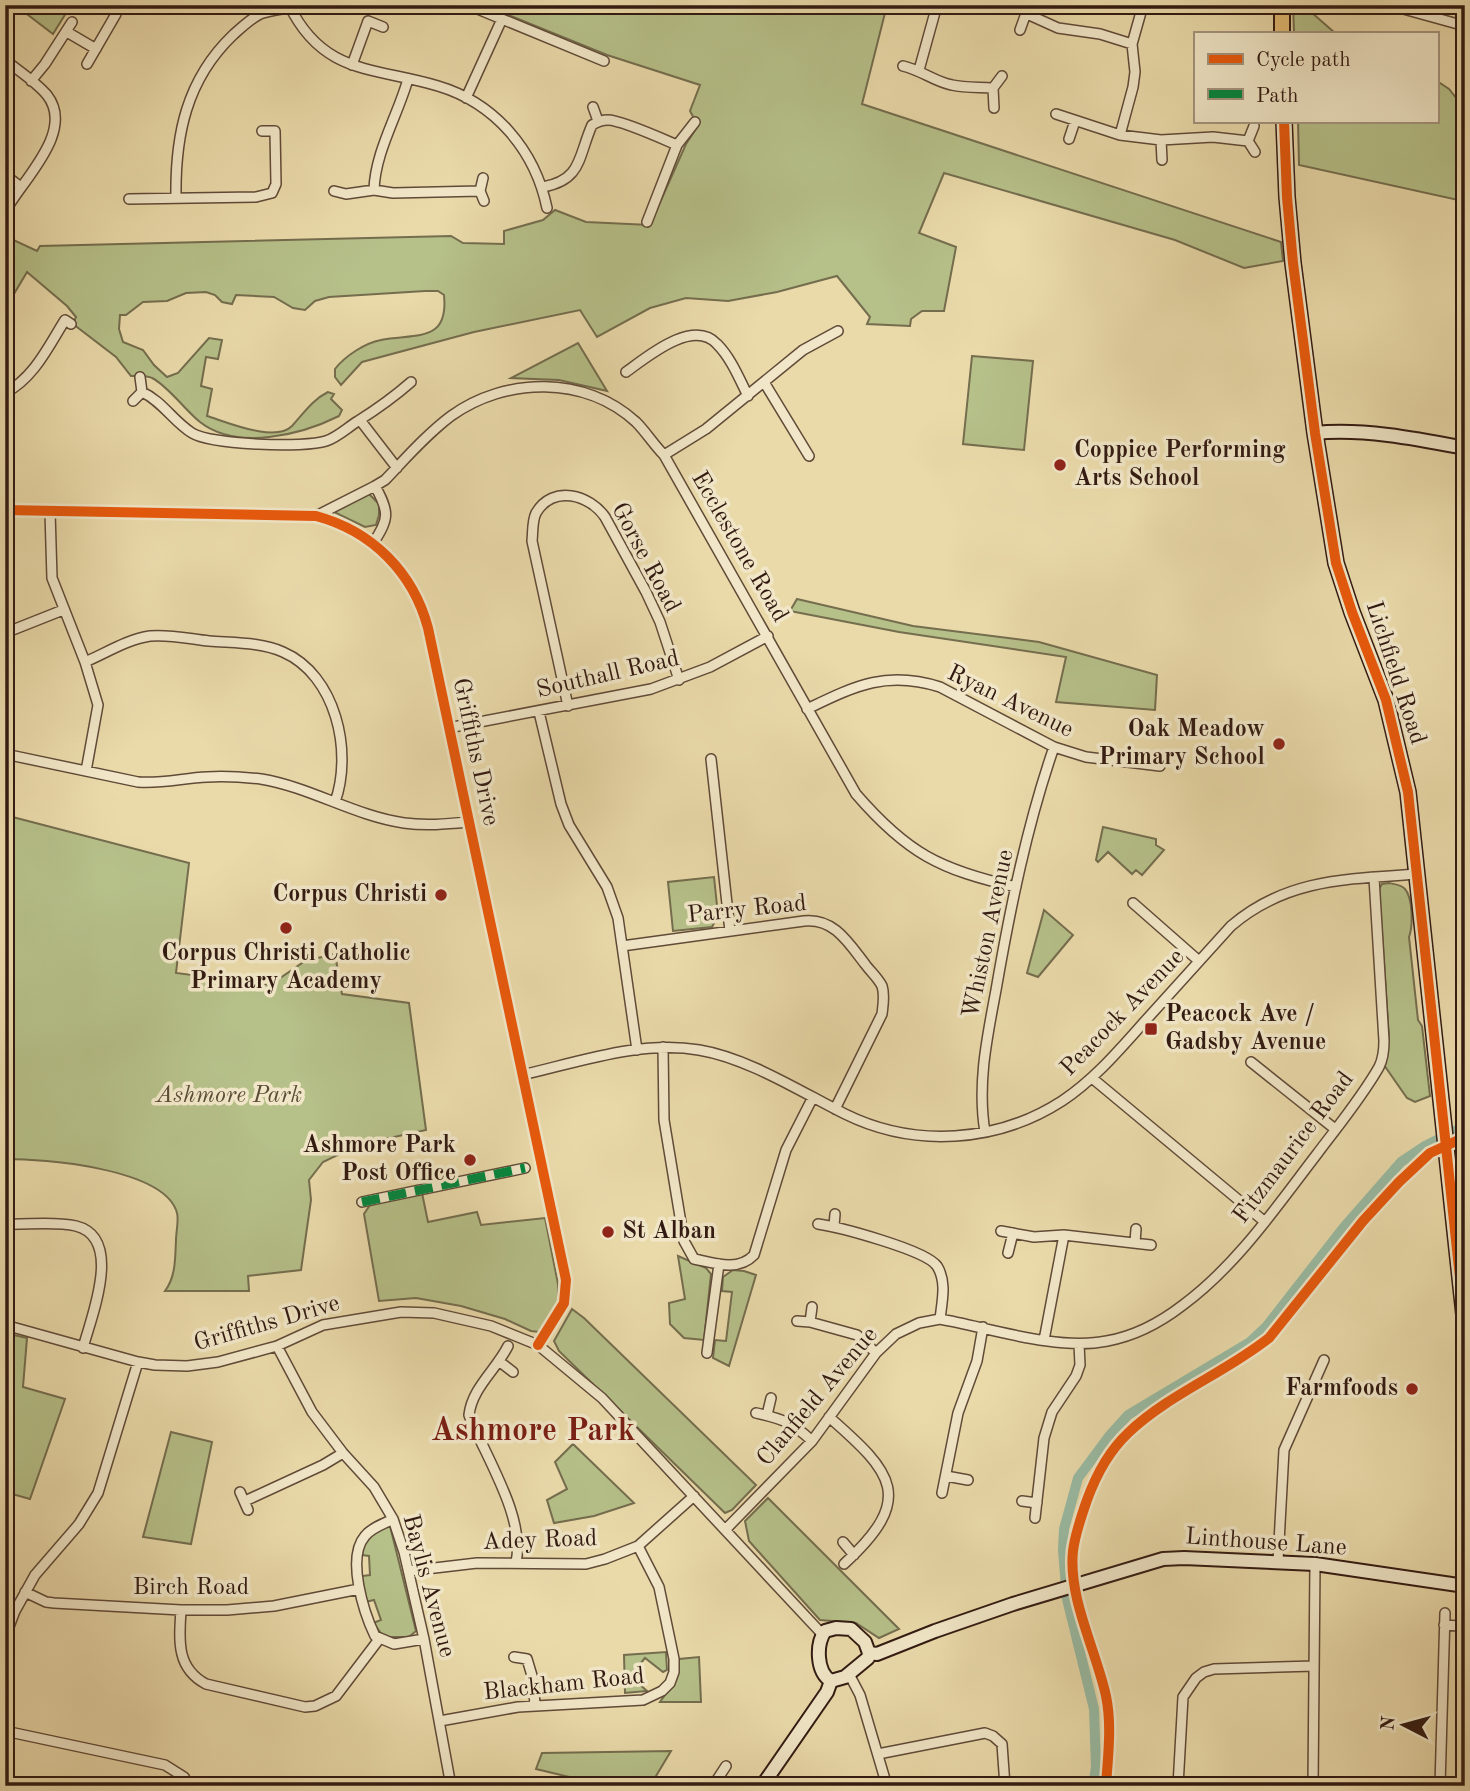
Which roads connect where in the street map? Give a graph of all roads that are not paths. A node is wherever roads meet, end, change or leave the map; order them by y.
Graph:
1 (468, 5) edge
2 (937, 5) edge
3 (1143, 5) edge
4 (1282, 5) edge
5 (1389, 5) edge
6 (289, 6) edge
7 (1028, 10) edge
8 (117, 14) dead end
9 (502, 19) junction
10 (72, 22) dead end
11 (1465, 26) edge
12 (383, 27) dead end
13 (1020, 30) dead end
14 (66, 32) junction
15 (1282, 32) edge
16 (1132, 44) junction
17 (96, 49) junction
18 (5, 60) edge
19 (604, 61) dead end
20 (87, 64) dead end
21 (352, 65) junction
22 (904, 66) dead end
23 (919, 70) junction
24 (1002, 75) dead end
25 (408, 79) junction
26 (31, 81) junction
27 (993, 89) junction
28 (466, 98) junction
29 (593, 107) dead end
30 (994, 108) dead end
31 (1056, 114) dead end
32 (598, 121) junction
33 (1074, 121) junction
34 (695, 122) dead end
35 (1284, 122) edge
36 (1255, 126) dead end
37 (262, 131) dead end
38 (1120, 135) junction
39 (1069, 139) dead end
40 (1161, 140) junction
41 (1248, 141) junction
42 (677, 145) junction
43 (1255, 152) dead end
44 (1162, 160) dead end
45 (5, 175) edge
46 (483, 178) dead end
47 (21, 187) junction
48 (543, 187) junction
49 (374, 190) junction
50 (334, 191) dead end
51 (480, 191) junction
52 (176, 198) junction
53 (129, 199) dead end
54 (484, 201) dead end
55 (547, 208) dead end
56 (5, 212) edge
57 (647, 222) dead end
58 (71, 324) dead end
59 (838, 331) dead end
60 (626, 372) dead end
61 (140, 377) dead end
62 (411, 382) dead end
63 (764, 382) junction
64 (142, 392) junction
65 (5, 393) edge
66 (748, 396) junction
67 (133, 401) dead end
68 (360, 419) junction
69 (1315, 433) junction
70 (1465, 448) edge
71 (664, 455) junction
72 (809, 456) dead end
73 (397, 468) junction
74 (375, 486) junction
75 (5, 510) edge
76 (50, 512) junction
77 (316, 516) junction
78 (373, 542) junction
79 (63, 610) junction
80 (5, 633) edge
81 (768, 636) junction
82 (85, 662) junction
83 (679, 680) junction
84 (568, 706) junction
85 (807, 709) junction
86 (539, 712) junction
87 (448, 728) junction
88 (1054, 747) junction
89 (5, 754) edge
90 (711, 759) dead end
91 (1160, 766) dead end
92 (86, 771) junction
93 (335, 802) junction
94 (468, 822) junction
95 (1418, 874) junction
96 (1374, 877) junction
97 (1016, 887) junction
98 (1133, 903) dead end
99 (730, 931) junction
100 (622, 946) junction
101 (1199, 961) junction
102 (663, 1047) junction
103 (637, 1050) junction
104 (1251, 1062) dead end
105 (522, 1076) junction
106 (1092, 1078) junction
107 (813, 1097) junction
108 (835, 1109) junction
109 (1335, 1129) junction
110 (985, 1132) junction
111 (525, 1168) dead end
112 (362, 1202) dead end
113 (835, 1214) dead end
114 (1265, 1222) junction
115 (5, 1224) edge
116 (818, 1224) dead end
117 (834, 1226) junction
118 (1136, 1229) dead end
119 (1001, 1231) dead end
120 (1013, 1233) junction
121 (1065, 1236) junction
122 (1135, 1243) junction
123 (1151, 1245) dead end
124 (1008, 1253) dead end
125 (719, 1264) junction
126 (812, 1307) dead end
127 (940, 1319) junction
128 (797, 1321) dead end
129 (810, 1322) junction
130 (1465, 1324) edge
131 (5, 1325) edge
132 (984, 1327) junction
133 (1044, 1340) junction
134 (1079, 1344) junction
135 (538, 1345) junction
136 (277, 1346) junction
137 (508, 1346) dead end
138 (83, 1348) junction
139 (707, 1353) dead end
140 (876, 1353) junction
141 (1324, 1360) dead end
142 (138, 1362) junction
143 (500, 1362) junction
144 (513, 1372) dead end
145 (771, 1398) dead end
146 (756, 1413) dead end
147 (768, 1415) junction
148 (828, 1417) junction
149 (812, 1441) junction
150 (343, 1452) junction
151 (946, 1476) junction
152 (968, 1480) dead end
153 (942, 1493) dead end
154 (694, 1496) junction
155 (244, 1501) dead end
156 (1022, 1501) dead end
157 (1037, 1503) junction
158 (1035, 1518) dead end
159 (393, 1519) junction
160 (726, 1529) junction
161 (842, 1542) dead end
162 (638, 1546) junction
163 (854, 1555) junction
164 (1278, 1561) junction
165 (516, 1562) junction
166 (844, 1564) dead end
167 (1315, 1564) junction
168 (409, 1571) junction
169 (1465, 1586) edge
170 (359, 1589) junction
171 (24, 1592) junction
172 (181, 1610) junction
173 (1445, 1613) dead end
174 (1444, 1625) junction
175 (1460, 1626) dead end
176 (6, 1630) edge
177 (823, 1634) junction
178 (380, 1638) junction
179 (424, 1639) junction
180 (869, 1653) junction
181 (514, 1657) dead end
182 (1314, 1666) junction
183 (849, 1674) junction
184 (831, 1681) junction
185 (535, 1705) junction
186 (440, 1721) junction
187 (5, 1731) edge
188 (878, 1754) junction
189 (726, 1766) dead end
190 (190, 1786) edge
191 (451, 1786) edge
192 (713, 1786) edge
193 (762, 1786) edge
194 (887, 1786) edge
195 (1005, 1786) edge
196 (1178, 1786) edge
197 (1313, 1786) edge
198 (1440, 1786) edge

1 - 9 street
2 - 23 street
3 - 16 street
4 - 15 main road
5 - 11 street
6 - 21 street
6 - 52 street
7 - 13 street
7 - 16 street
8 - 17 street
9 - 19 street
9 - 28 street
10 - 14 street
12 - 21 street
14 - 17 street
14 - 26 street
16 - 38 street
17 - 20 street
18 - 26 street
21 - 25 street
22 - 23 street
23 - 27 street
24 - 27 street
25 - 28 street
25 - 49 street
26 - 47 street
27 - 30 street
28 - 48 street
29 - 32 street
31 - 33 street
32 - 42 street
32 - 48 street
33 - 38 street
33 - 39 street
34 - 42 street
35 - 69 main road, Lichfield Road
36 - 41 street
37 - 52 street
38 - 40 street
40 - 41 street
40 - 44 street
41 - 43 street
42 - 57 street
45 - 47 street
46 - 51 street
47 - 56 street
48 - 55 street
49 - 50 street
49 - 51 street
51 - 54 street
52 - 53 street
58 - 65 street
59 - 63 street
60 - 66 street
61 - 64 street
62 - 68 street
63 - 66 street
63 - 72 street
64 - 67 street
64 - 68 street
66 - 71 street
68 - 73 street
69 - 70 street
69 - 95 main road, Lichfield Road
71 - 73 street, Ecclestone Road
71 - 81 street, Ecclestone Road
73 - 74 street, Ecclestone Road
74 - 77 street, Ecclestone Road
74 - 78 street
75 - 76 street, Griffiths Drive
76 - 77 street, Griffiths Drive
76 - 79 street
77 - 78 street, Griffiths Drive
78 - 87 street, Griffiths Drive
79 - 80 street
79 - 82 street
81 - 83 street, Southall Road
81 - 85 street, Ecclestone Road
82 - 92 street
82 - 93 street
83 - 84 street, Southall Road
83 - 84 street, Gorse Road
84 - 86 street, Southall Road
85 - 88 street, Ryan Avenue
85 - 97 street, Ecclestone Road
86 - 87 street, Southall Road
86 - 100 street
87 - 94 street, Griffiths Drive
88 - 91 street, Ryan Avenue
88 - 97 street, Whiston Avenue
89 - 92 street
90 - 99 street
92 - 93 street
93 - 94 street
94 - 105 street, Griffiths Drive
95 - 96 street, Peacock Avenue
95 - 130 main road, Lichfield Road
96 - 101 street, Peacock Avenue
96 - 109 street, Fitzmaurice Road
97 - 110 street, Whiston Avenue
98 - 101 street
99 - 100 street, Parry Road
99 - 108 street, Parry Road
100 - 103 street
101 - 106 street, Peacock Avenue
102 - 103 street, Peacock Avenue
102 - 107 street, Peacock Avenue
102 - 125 street
103 - 105 street, Peacock Avenue
104 - 109 street
105 - 135 street, Griffiths Drive
106 - 110 street, Peacock Avenue
106 - 114 street
107 - 108 street, Peacock Avenue
107 - 125 street
108 - 110 street, Peacock Avenue
109 - 114 street, Fitzmaurice Road
111 - 112 street
113 - 117 street
114 - 134 street, Fitzmaurice Road
115 - 138 street
116 - 117 street
117 - 127 street
118 - 122 street
119 - 120 street
120 - 121 street
120 - 124 street
121 - 122 street
121 - 133 street
122 - 123 street
125 - 139 street
126 - 129 street
127 - 132 street, Clanfield Avenue
127 - 140 street, Clanfield Avenue
128 - 129 street
129 - 140 street
131 - 138 street, Griffiths Drive
132 - 133 street, Clanfield Avenue
132 - 151 street
133 - 134 street, Clanfield Avenue
134 - 157 street
135 - 136 street, Griffiths Drive
135 - 154 street, Griffiths Drive
136 - 142 street, Griffiths Drive
136 - 150 street, Baylis Avenue
137 - 143 street
138 - 142 street, Griffiths Drive
140 - 148 street, Clanfield Avenue
141 - 164 street
142 - 171 street
143 - 144 street
143 - 165 street
145 - 147 street
146 - 147 street
147 - 149 street
148 - 149 street, Clanfield Avenue
148 - 163 street
149 - 160 street, Clanfield Avenue
150 - 155 street
150 - 159 street, Baylis Avenue
151 - 152 street
151 - 153 street
154 - 160 street, Griffiths Drive
154 - 162 street, Adey Road
156 - 157 street
157 - 158 street
159 - 168 street, Baylis Avenue
159 - 170 street
160 - 177 street, Griffiths Drive
161 - 163 street
162 - 165 street, Adey Road
162 - 185 street, Blackham Road
163 - 166 street
164 - 167 street, Linthouse Lane
164 - 180 street, Linthouse Lane
165 - 168 street, Adey Road
167 - 169 street, Linthouse Lane
167 - 182 street
168 - 179 street, Baylis Avenue
170 - 172 street, Birch Road
170 - 178 street
171 - 172 street, Birch Road
171 - 176 street
172 - 178 street
173 - 174 street
174 - 175 street
174 - 198 street
177 - 180 street
177 - 184 street
178 - 179 street
179 - 186 street, Baylis Avenue
180 - 183 street
181 - 185 street
182 - 196 street
182 - 197 street
183 - 184 street
183 - 188 street
184 - 193 street
185 - 186 street, Blackham Road
186 - 191 street, Baylis Avenue
187 - 190 street
188 - 194 street
188 - 195 street
189 - 192 street

